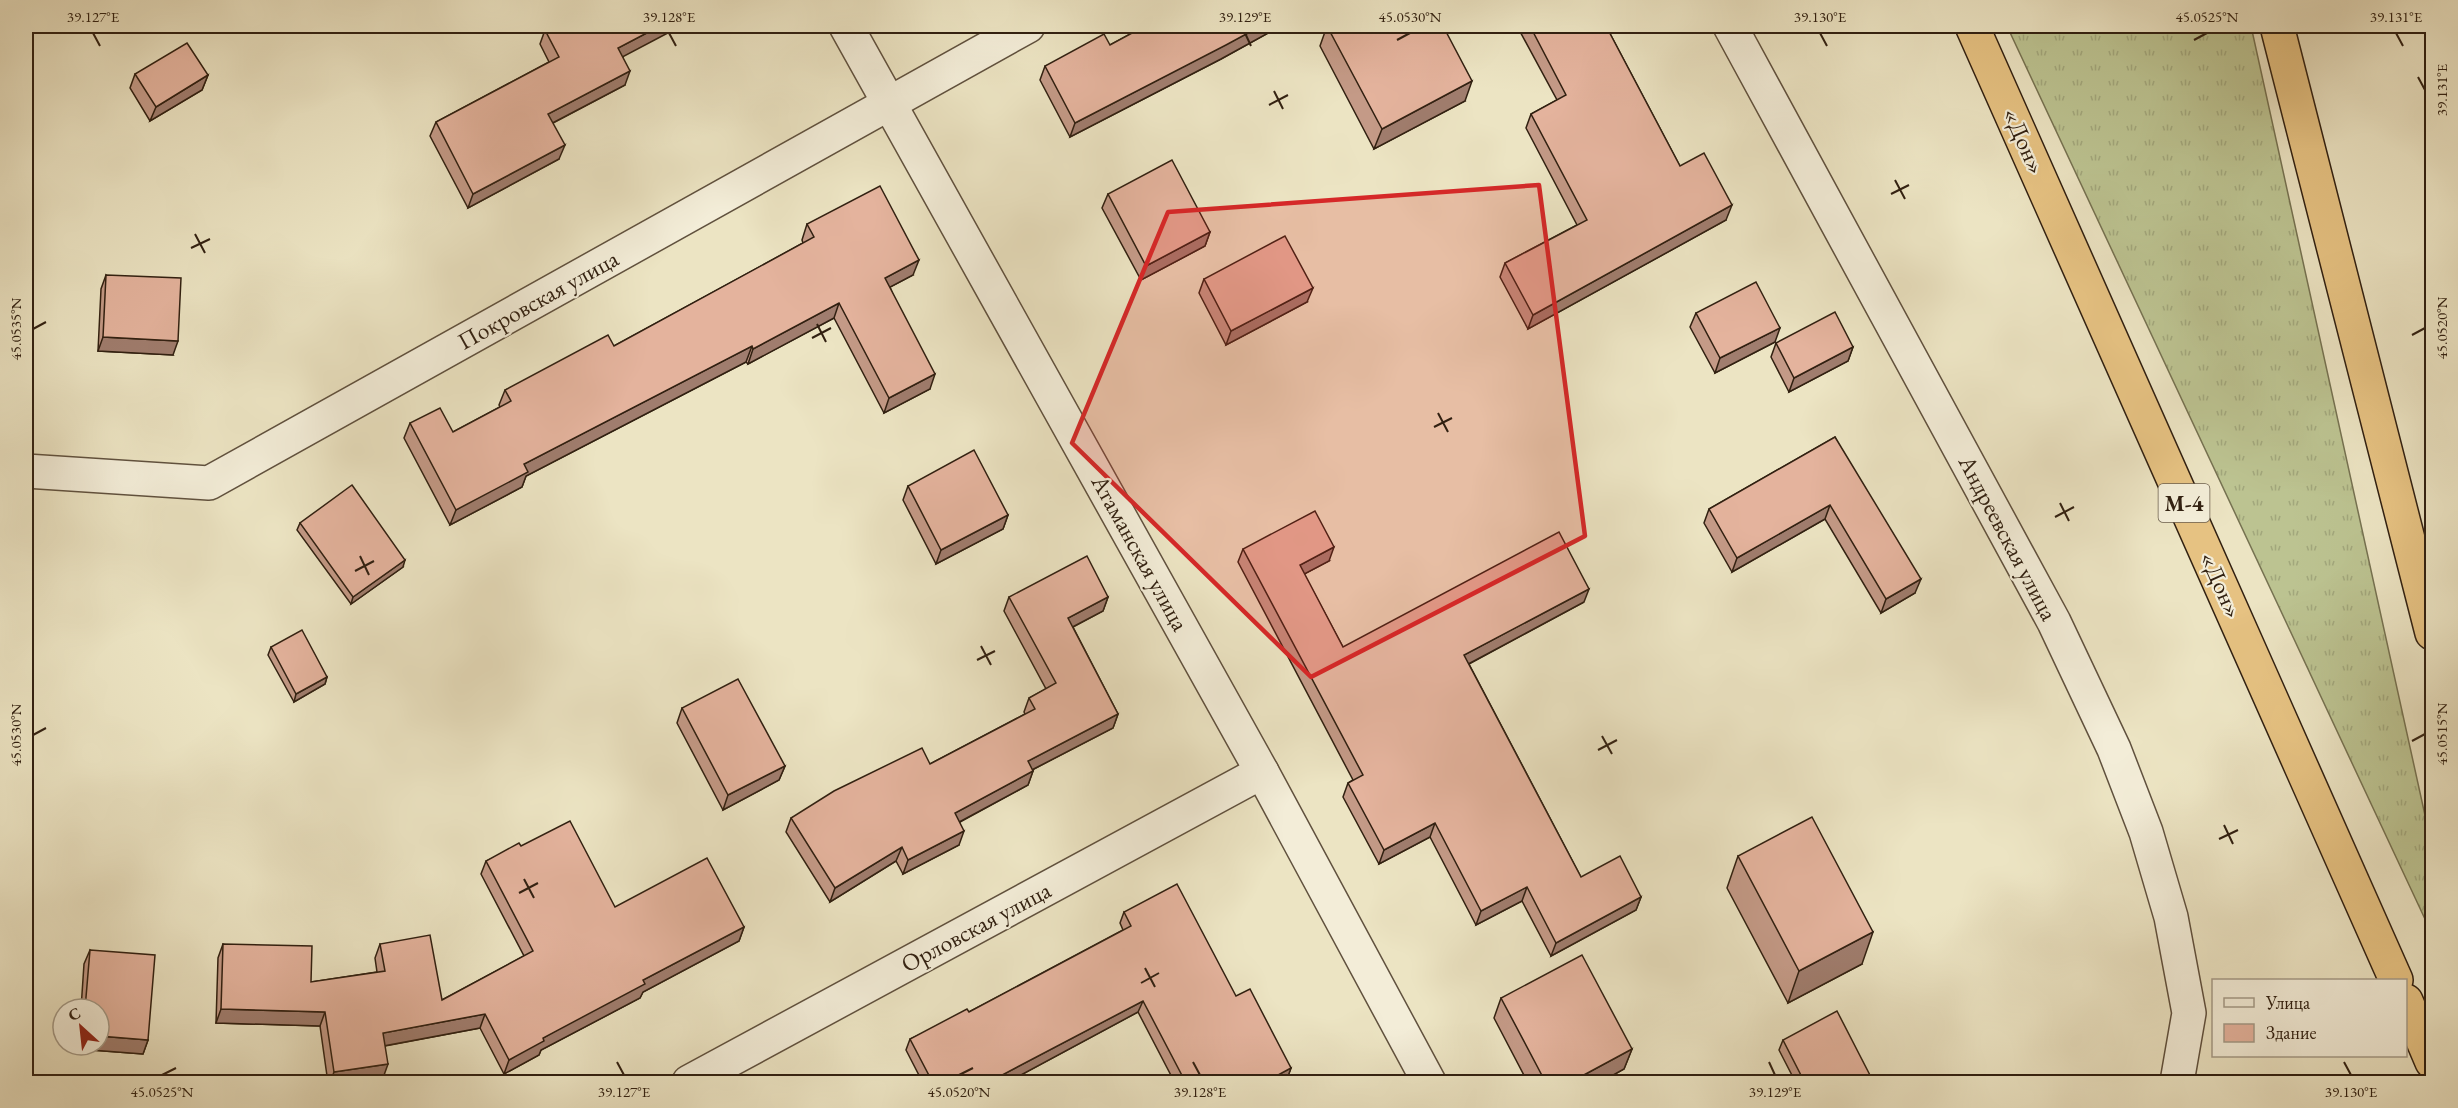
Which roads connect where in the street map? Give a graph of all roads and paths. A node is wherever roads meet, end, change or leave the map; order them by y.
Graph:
1 (846, 26) edge
2 (1028, 26) edge
3 (1730, 26) edge
4 (1972, 26) edge
5 (2277, 26) edge
6 (888, 105) junction
7 (26, 471) edge
8 (2433, 633) edge
9 (1262, 772) junction
10 (2395, 979) edge
11 (2407, 1003) edge
12 (2433, 1062) edge
13 (689, 1083) edge
14 (1429, 1083) edge
15 (2177, 1083) edge

1 - 6 street, Атаманская улица
2 - 6 street, Покровская улица
3 - 15 street, Андреевская улица
4 - 10 highway, «Дон» / М-4
5 - 8 highway
6 - 7 street, Покровская улица
6 - 9 street, Атаманская улица
9 - 13 street, Орловская улица
9 - 14 street, Атаманская улица
11 - 12 highway

